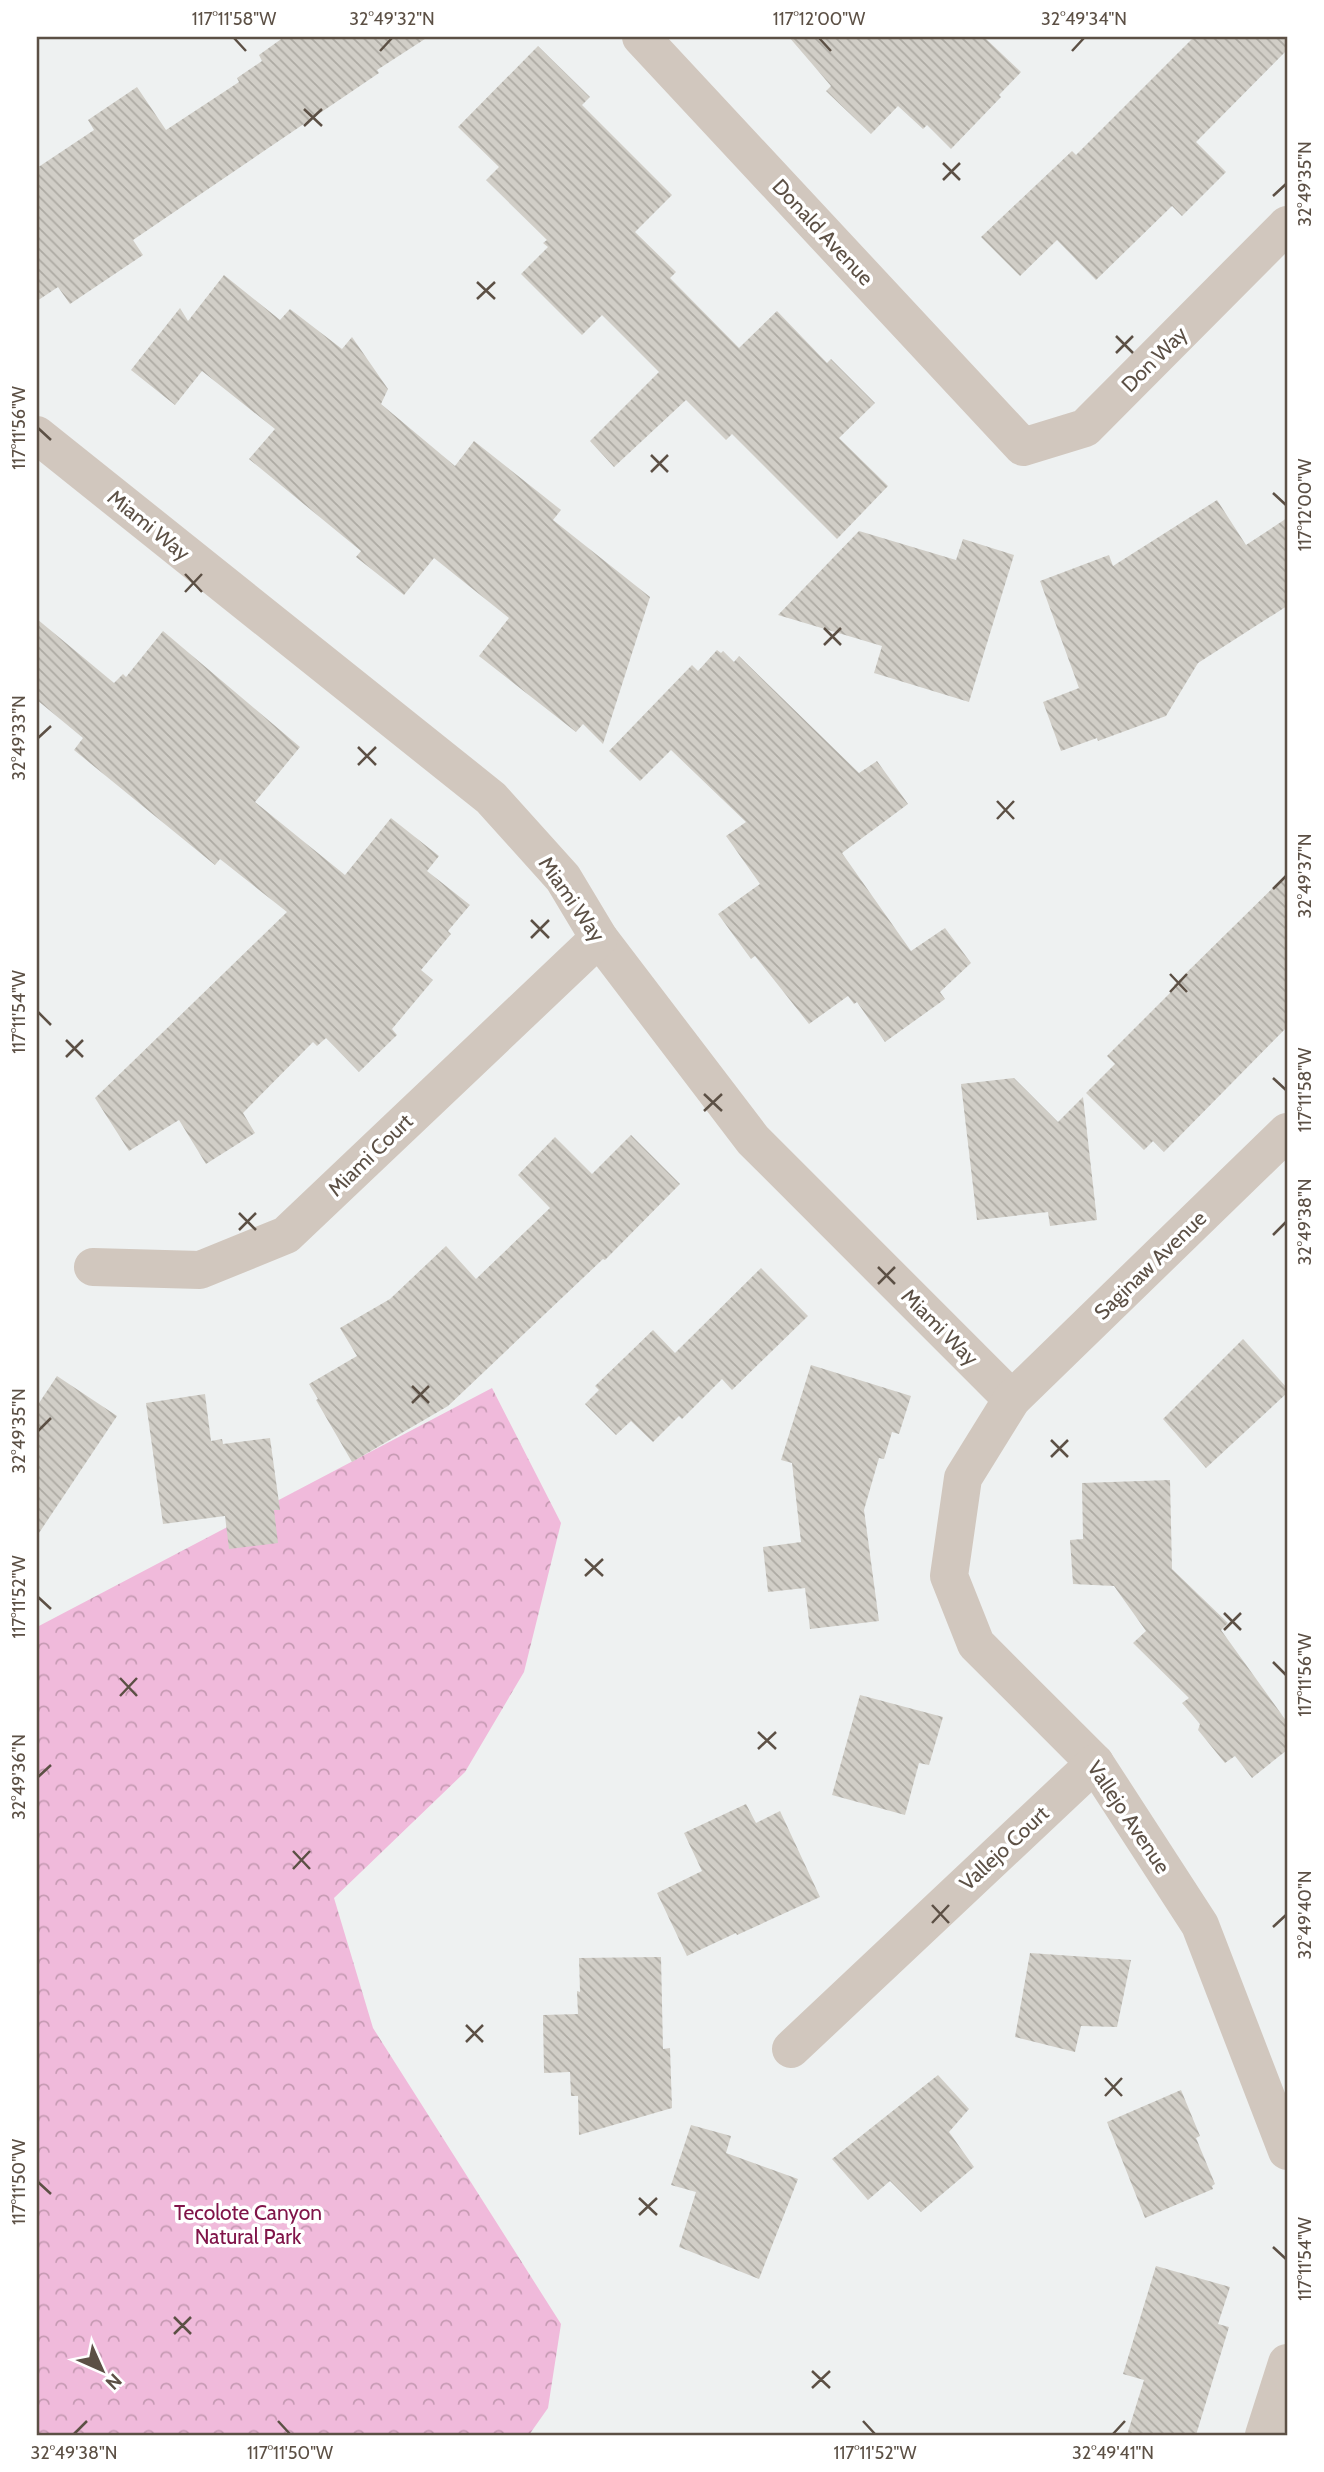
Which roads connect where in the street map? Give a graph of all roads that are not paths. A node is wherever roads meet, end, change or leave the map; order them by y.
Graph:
1 (641, 37) edge
2 (1287, 225) edge
3 (1004, 428) joint
4 (37, 435) edge
5 (598, 938) junction
6 (1287, 1132) edge
7 (93, 1268) dead end
8 (1012, 1399) junction
9 (1095, 1763) junction
10 (791, 2049) dead end
11 (1287, 2151) edge
12 (1287, 2363) edge
13 (1264, 2435) edge

1 - 3 street, Donald Avenue
2 - 3 street, Don Way
4 - 5 street, Miami Way
5 - 7 street, Miami Court
5 - 8 street, Miami Way
6 - 8 street, Saginaw Avenue
8 - 9 street, Vallejo Avenue
9 - 10 street, Vallejo Court
9 - 11 street, Vallejo Avenue
12 - 13 street

